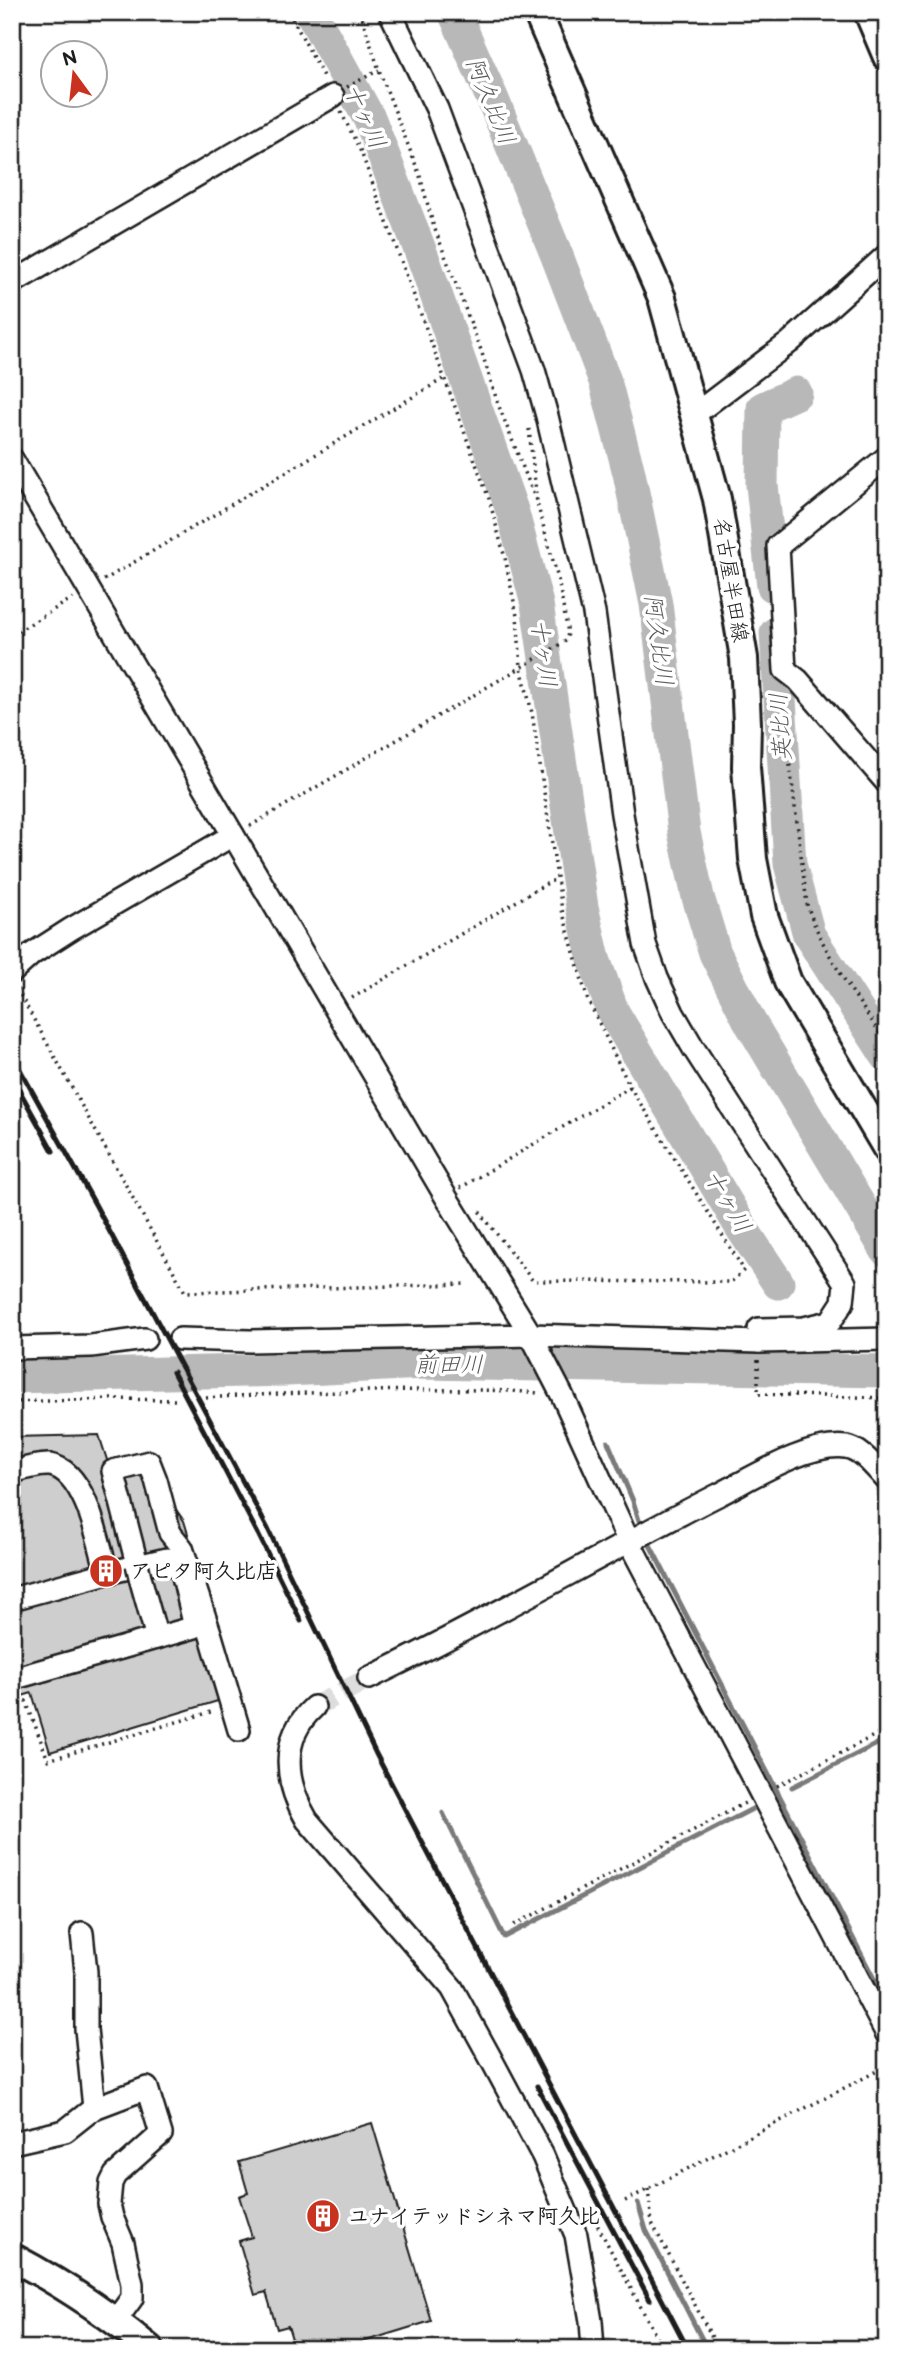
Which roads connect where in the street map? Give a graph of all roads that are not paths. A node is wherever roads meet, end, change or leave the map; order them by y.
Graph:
1 (390, 12) edge
2 (537, 12) edge
3 (868, 12) edge
4 (887, 58) edge
5 (338, 92) road end
6 (887, 255) edge
7 (12, 283) edge
8 (695, 414) junction
9 (887, 457) edge
10 (12, 459) edge
11 (887, 783) edge
12 (233, 835) junction
13 (12, 972) edge
14 (887, 1149) edge
15 (533, 1338) junction
16 (145, 1339) dead end
17 (180, 1339) dead end
18 (887, 1339) edge
19 (759, 1342) junction
20 (12, 1349) edge
21 (12, 1472) edge
22 (887, 1480) edge
23 (628, 1540) junction
24 (107, 1573) junction
25 (12, 1599) edge
26 (157, 1638) junction
27 (369, 1678) tunnel mouth
28 (12, 1679) edge
29 (314, 1707) tunnel mouth
30 (239, 1730) dead end
31 (82, 1933) dead end
32 (887, 2034) edge
33 (94, 2108) junction
34 (12, 2143) edge
35 (12, 2257) edge
36 (116, 2320) junction
37 (149, 2349) edge
38 (593, 2349) edge

1 - 19 street
2 - 8 main road, 名古屋半田線
3 - 4 main road
5 - 7 street
6 - 8 street
8 - 14 main road, 名古屋半田線
9 - 11 street
10 - 12 street
12 - 13 street
12 - 15 street
15 - 17 street
15 - 19 street
15 - 23 street
16 - 20 street
18 - 19 street
21 - 24 street
22 - 23 street
23 - 27 street
23 - 32 street
24 - 25 street
24 - 26 street
26 - 28 street
26 - 30 street
29 - 38 street
31 - 33 street
33 - 34 street
33 - 36 street
35 - 36 main road
36 - 37 main road

